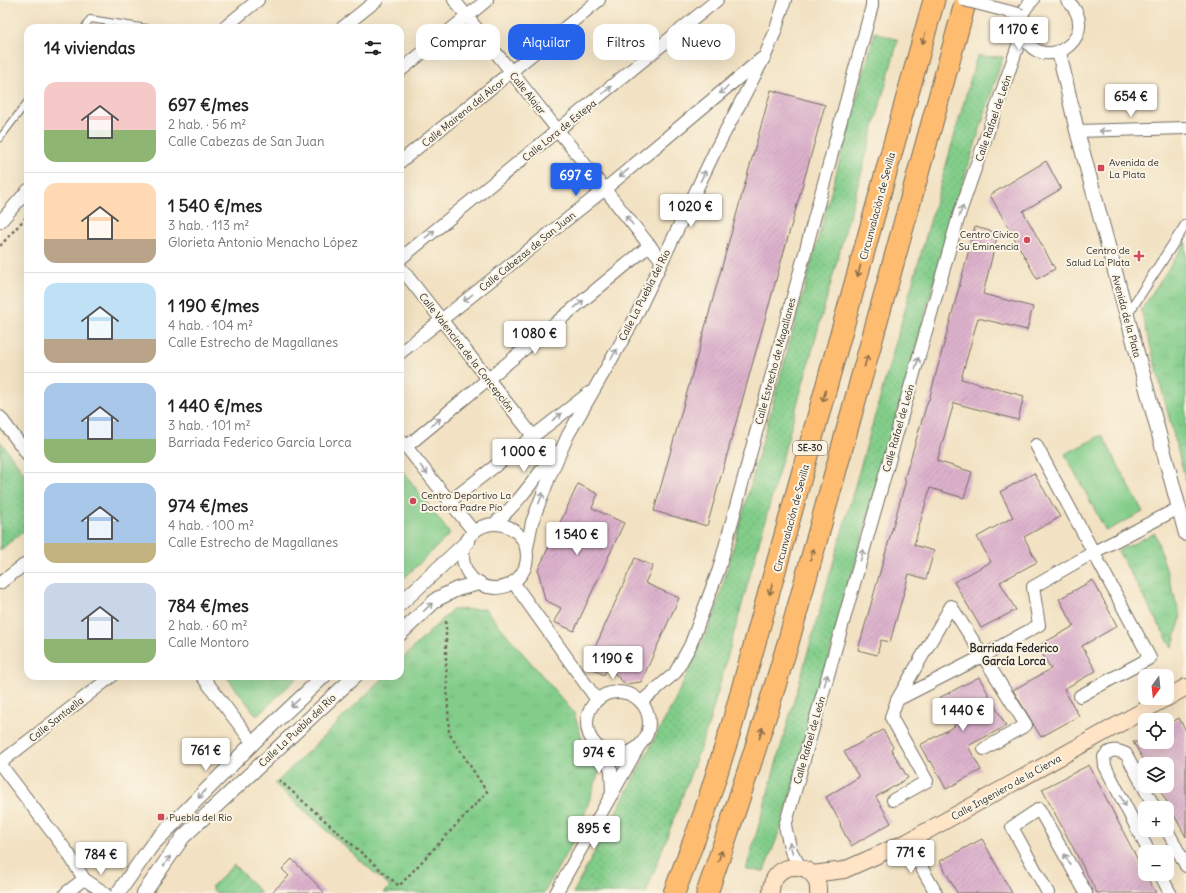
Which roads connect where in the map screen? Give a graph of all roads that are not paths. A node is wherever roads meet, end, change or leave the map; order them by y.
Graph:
1 (258, 0) edge
2 (377, 0) edge
3 (454, 0) edge
4 (487, 0) edge
5 (599, 0) edge
6 (717, 0) edge
7 (786, 0) edge
8 (872, 0) edge
9 (934, 0) edge
10 (965, 0) edge
11 (1032, 0) edge
12 (1067, 0) edge
13 (1022, 15) junction
14 (467, 16) junction
15 (87, 24) edge
16 (122, 24) edge
17 (229, 24) edge
18 (347, 24) edge
19 (1022, 34) junction
20 (1059, 52) junction
21 (765, 56) junction
22 (404, 67) edge
23 (512, 72) junction
24 (741, 75) junction
25 (748, 87) junction
26 (24, 106) edge
27 (1186, 128) edge
28 (558, 130) junction
29 (1077, 131) junction
30 (0, 138) edge
31 (404, 159) edge
32 (605, 189) junction
33 (24, 195) edge
34 (0, 222) edge
35 (1186, 224) edge
36 (650, 246) junction
37 (404, 256) edge
38 (662, 261) junction
39 (404, 272) edge
40 (1127, 315) junction
41 (441, 319) junction
42 (404, 350) edge
43 (488, 379) junction
44 (594, 388) junction
45 (0, 418) edge
46 (568, 435) junction
47 (533, 436) junction
48 (404, 442) edge
49 (404, 444) edge
50 (1036, 445) dead end
51 (24, 449) edge
52 (449, 502) junction
53 (1179, 508) junction
54 (494, 524) junction
55 (1186, 534) edge
56 (470, 537) junction
57 (527, 548) junction
58 (1094, 552) junction
59 (24, 565) edge
60 (513, 582) junction
61 (0, 583) edge
62 (479, 583) junction
63 (404, 600) edge
64 (404, 630) edge
65 (984, 656) junction
66 (107, 680) edge
67 (205, 680) edge
68 (320, 680) edge
69 (351, 680) edge
70 (1186, 687) edge
71 (1174, 694) edge
72 (1080, 696) dead end
73 (597, 700) junction
74 (897, 700) junction
75 (641, 702) junction
76 (1154, 705) edge
77 (253, 742) junction
78 (639, 745) junction
79 (602, 749) junction
80 (984, 749) dead end
81 (0, 763) edge
82 (612, 796) junction
83 (893, 800) dead end
84 (1151, 801) edge
85 (1138, 830) edge
86 (1171, 837) edge
87 (907, 842) junction
88 (1186, 866) edge
89 (844, 870) junction
90 (806, 871) junction
91 (84, 879) junction
92 (1164, 881) edge
93 (769, 891) edge
94 (66, 893) edge
95 (105, 893) edge
96 (118, 893) edge
97 (144, 893) edge
98 (556, 893) edge
99 (674, 893) edge
100 (707, 893) edge
101 (818, 893) edge
102 (821, 893) edge
103 (936, 893) edge
104 (1048, 893) edge
105 (1086, 893) edge
106 (1170, 893) edge

1 - 17 street
2 - 18 street
3 - 14 street, Calle Alajar
4 - 14 street
5 - 23 street, Calle Mairena del Alcor
28 -> 6 street, Calle Lora de Estepa
7 - 21 street, Calle La Puebla del Rio
8 - 75 street, Calle Estrecho de Magallanes
9 -> 99 highway, Circunvalación de Sevilla / SE-30
10 - 13 street, bridge
100 -> 10 highway, SE-30
11 - 13 street
12 - 20 street
13 - 19 street, Calle Rafael de León
14 - 22 street
14 - 23 street, Calle Alajar
15 - 16 lane
19 - 20 street
90 -> 19 street, Calle Rafael de León
20 - 29 street, Avenida de la Plata
21 - 24 street, Calle Cabezas de San Juan
21 - 25 street, Calle La Puebla del Rio
23 - 28 street, Calle Alajar
23 - 31 street, Calle Mairena del Alcor
24 - 25 street
24 -> 32 street, Calle Cabezas de San Juan
38 -> 25 street, Calle La Puebla del Rio
26 - 30 lane
27 -> 29 street
28 - 32 street, Calle Alajar
37 -> 28 street, Calle Lora de Estepa
29 - 40 street, Avenida de la Plata
36 -> 32 street, Calle Alajar
32 -> 41 street, Calle Cabezas de San Juan
33 - 34 street
35 - 40 street
36 - 38 street, Calle Alajar
43 -> 36 street
44 -> 38 street, Calle La Puebla del Rio
39 - 41 street, Calle Valencina de la Concepción
40 - 53 street, Avenida de la Plata
41 - 42 street, Calle Cabezas de San Juan
41 - 43 street, Calle Valencina de la Concepción
43 - 47 street, Calle Valencina de la Concepción
48 -> 43 street
44 - 46 street, Calle La Puebla del Rio
47 -> 44 street
45 - 51 street
46 - 54 street
57 -> 46 street
47 - 52 street
49 -> 52 street
50 - 58 street
52 - 56 street
53 - 55 street, Avenida de la Plata
53 - 58 street
54 - 56 street
54 - 57 street
56 - 62 street
56 - 63 street
57 - 60 street
58 - 65 street
58 - 72 street
59 - 61 street
60 - 62 street
60 - 73 street
64 -> 62 street
65 - 74 street
65 - 74 street
65 - 80 street
66 - 81 street, Calle Santaella
67 - 77 street
68 -> 77 street, Calle La Puebla del Rio
97 -> 69 street, Calle La Puebla del Rio
70 - 71 main road, Calle Ingeniero de la Cierva
73 - 75 street
73 - 79 street
74 - 83 street
75 - 78 street
76 - 87 main road, Calle Ingeniero de la Cierva
77 -> 96 street, Calle La Puebla del Rio
78 - 79 street
78 - 82 street
79 - 82 street
81 - 91 street
82 - 98 street
84 -> 85 street
86 - 88 street
87 - 89 main road, Calle Ingeniero de la Cierva
87 - 103 street
89 - 90 main road, Calle Ingeniero de la Cierva
89 - 102 main road, Calle Ingeniero de la Cierva
90 - 93 main road, Calle Ingeniero de la Cierva
90 - 101 main road
91 - 94 street
91 - 95 street
92 - 106 street
105 -> 104 street

